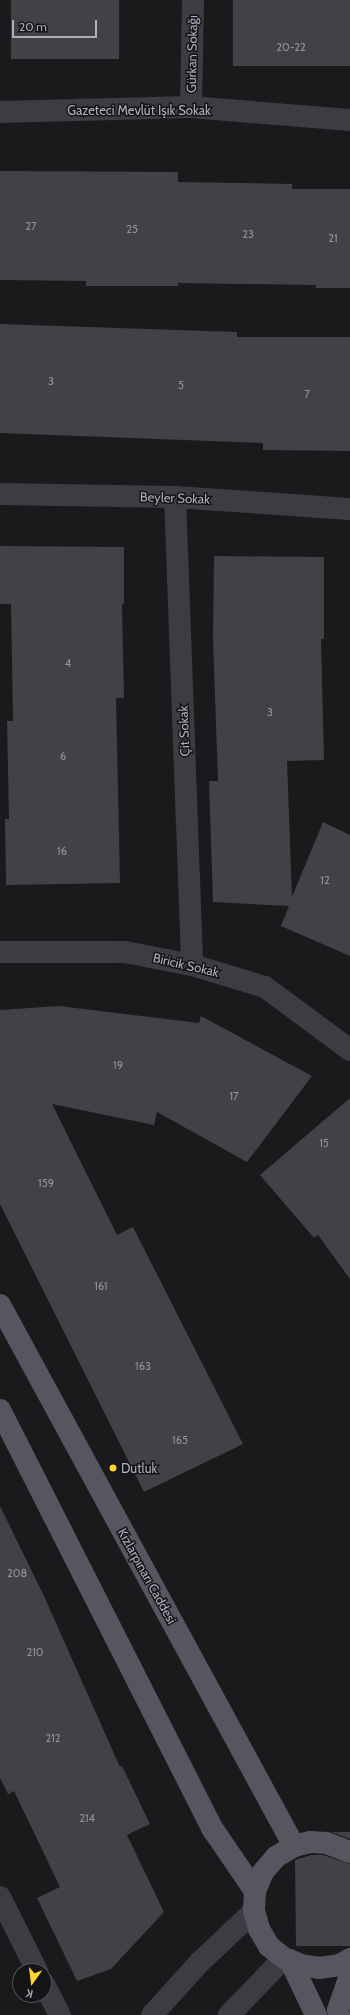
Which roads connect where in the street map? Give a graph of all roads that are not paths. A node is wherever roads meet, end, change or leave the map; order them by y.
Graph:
1 (193, 0) edge
2 (191, 107) junction
3 (0, 112) edge
4 (350, 120) edge
5 (0, 494) edge
6 (175, 497) junction
7 (350, 508) edge
8 (0, 952) edge
9 (192, 964) junction
10 (350, 1050) edge
11 (0, 1305) edge
12 (0, 1410) edge
13 (294, 1846) junction
14 (350, 1852) edge
15 (0, 1897) edge
16 (255, 1901) junction
17 (287, 1959) junction
18 (350, 1959) edge
19 (33, 1963) edge
20 (350, 1976) edge
21 (52, 2000) edge
22 (60, 2015) edge
23 (152, 2015) edge
24 (229, 2015) edge
25 (316, 2015) edge
26 (339, 2015) edge

1 - 2 street, Gürkan Sokağı
2 - 3 street, Gazeteci Mevlüt Işık Sokak
2 - 4 street, Gazeteci Mevlüt Işık Sokak
5 - 6 street, Beyler Sokak
6 - 7 street, Beyler Sokak
6 - 9 street, Çit Sokak
8 - 9 street, Biricik Sokak
9 - 10 street, Biricik Sokak
11 - 13 main road, Kızlarpınarı Caddesi
12 - 16 main road
13 - 14 main road
13 - 16 main road
15 - 19 street
16 - 17 main road
16 - 23 street
17 - 18 main road
17 - 24 street
17 - 25 main road
20 - 26 main road
21 - 22 street

